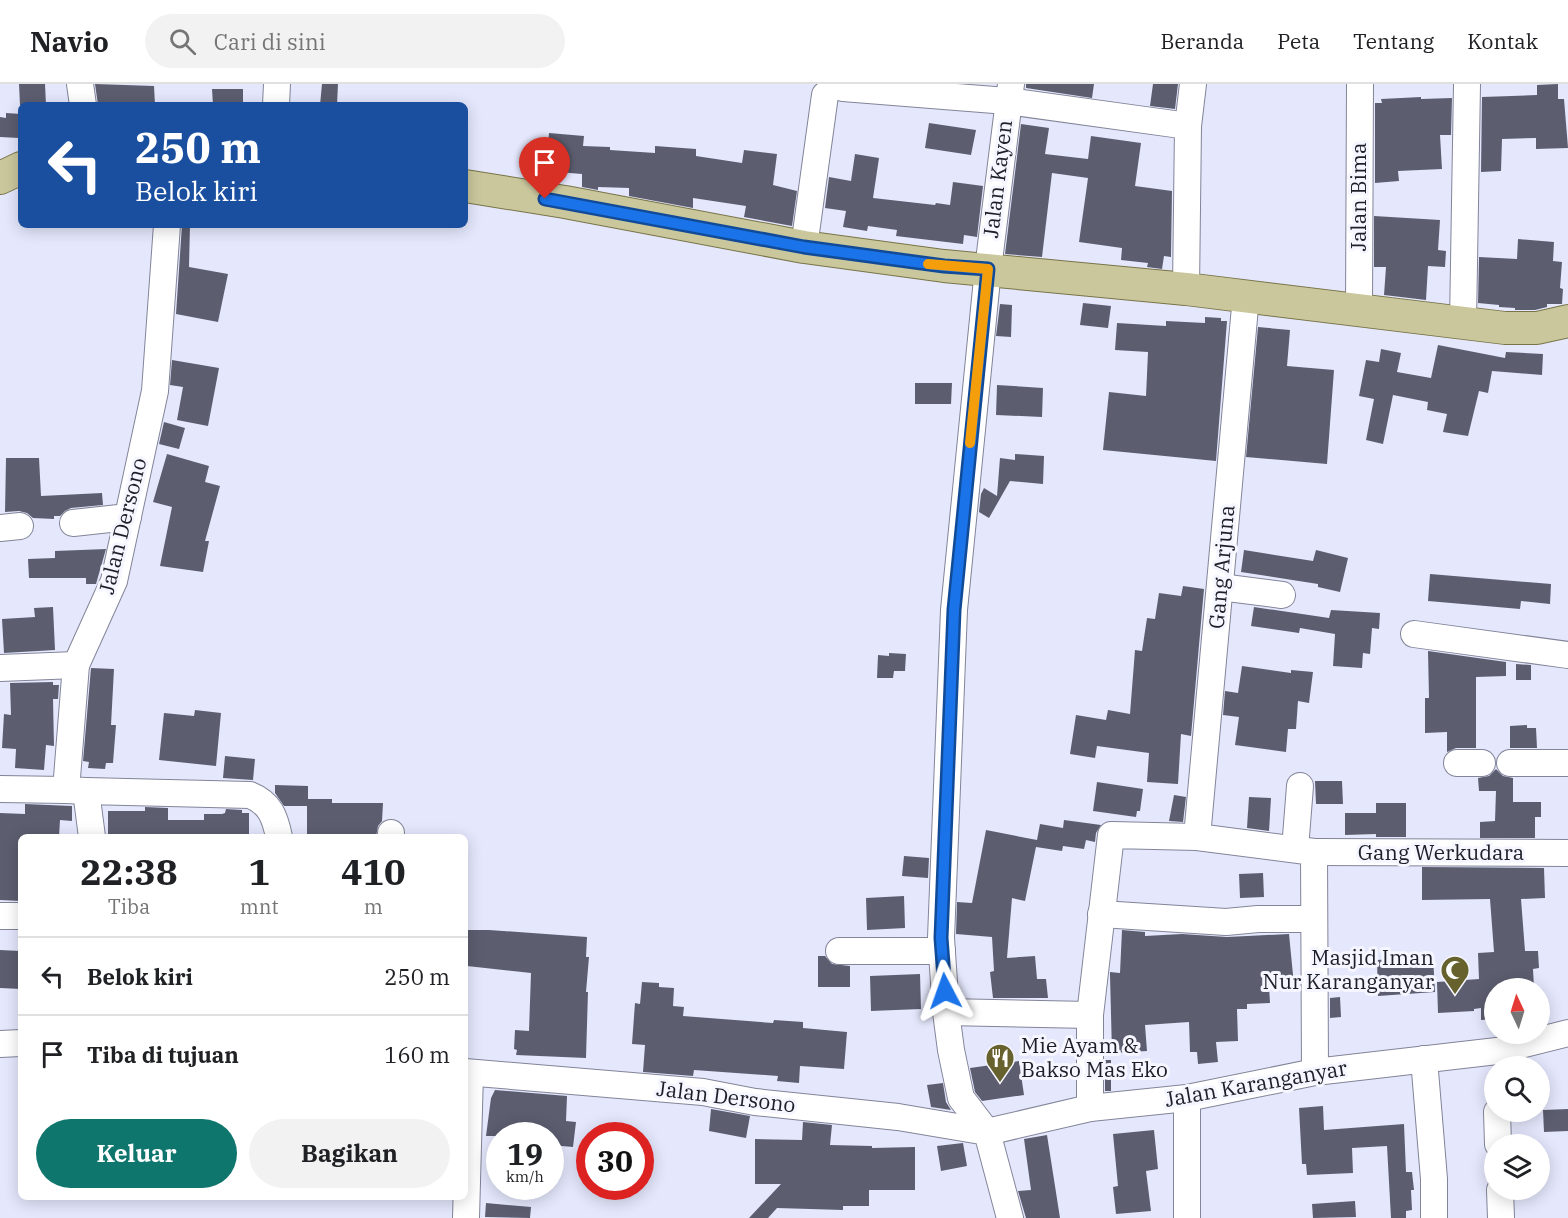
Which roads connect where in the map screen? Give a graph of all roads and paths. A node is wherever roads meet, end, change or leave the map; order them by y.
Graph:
1 (80, 84) edge
2 (277, 84) edge
3 (1193, 84) edge
4 (1360, 84) edge
5 (1467, 84) edge
6 (1009, 92) edge
7 (82, 102) edge
8 (276, 102) edge
9 (1188, 126) junction
10 (18, 169) edge
11 (0, 178) edge
12 (468, 186) edge
13 (167, 228) edge
14 (804, 247) junction
15 (988, 269) junction
16 (1186, 289) junction
17 (1246, 296) junction
18 (1359, 309) junction
19 (1567, 322) edge
20 (1463, 323) junction
21 (128, 518) junction
22 (73, 523) dead end
23 (1220, 587) junction
24 (1282, 596) dead end
25 (1414, 634) dead end
26 (1568, 656) edge
27 (76, 664) junction
28 (0, 668) edge
29 (1457, 763) dead end
30 (1482, 763) dead end
31 (1510, 763) dead end
32 (1568, 763) edge
33 (1300, 786) dead end
34 (0, 789) edge
35 (76, 790) junction
36 (91, 834) edge
37 (279, 834) edge
38 (1197, 837) junction
39 (1305, 851) junction
40 (1568, 853) edge
41 (1101, 914) junction
42 (0, 916) edge
43 (18, 916) edge
44 (1314, 919) junction
45 (839, 951) dead end
46 (942, 951) junction
47 (946, 1012) junction
48 (1090, 1015) junction
49 (1568, 1033) edge
50 (18, 1043) edge
51 (0, 1044) edge
52 (1505, 1056) edge
53 (1424, 1059) junction
54 (1484, 1059) edge
55 (1315, 1072) junction
56 (468, 1073) edge
57 (1187, 1098) junction
58 (1089, 1108) junction
59 (987, 1132) junction
60 (466, 1200) edge
61 (1500, 1200) edge
62 (466, 1218) edge
63 (1010, 1218) edge
64 (1187, 1218) edge
65 (1434, 1218) edge
66 (1501, 1218) edge

1 - 7 street
2 - 8 street
3 - 9 street
4 - 18 street, Jalan Bima
5 - 20 street
6 - 9 street
6 - 14 street
6 - 15 street, Jalan Kayen
9 - 16 street
10 - 11 main road
12 - 14 main road
13 - 21 street, Jalan Dersono
14 - 15 main road
15 - 16 main road
15 - 46 street, Jalan Kayen
16 - 17 main road
17 - 18 main road
17 - 23 street, Gang Arjuna
18 - 20 main road
19 - 20 main road
21 - 22 street
21 - 27 street, Jalan Dersono
23 - 24 street
23 - 38 street, Gang Arjuna
25 - 26 street
27 - 28 street
27 - 35 street, Jalan Dersono
29 - 30 street
31 - 32 street
33 - 39 street
34 - 35 street
35 - 36 street, Jalan Dersono
35 - 37 street
38 - 39 street
38 - 41 street
39 - 40 street, Gang Werkudara
39 - 44 street
41 - 44 street
41 - 48 street
42 - 43 street
44 - 55 street
45 - 46 street
46 - 47 street, Jalan Kayen
47 - 48 street
47 - 59 street, Jalan Kayen
48 - 58 street
49 - 52 street, Jalan Karanganyar
50 - 51 street
53 - 54 street, Jalan Karanganyar
53 - 55 street, Jalan Karanganyar
53 - 65 street
55 - 57 street, Jalan Karanganyar
56 - 59 street, Jalan Dersono
57 - 58 street, Jalan Karanganyar
57 - 64 street
58 - 59 street, Jalan Karanganyar
59 - 63 street
60 - 62 street
61 - 66 street

